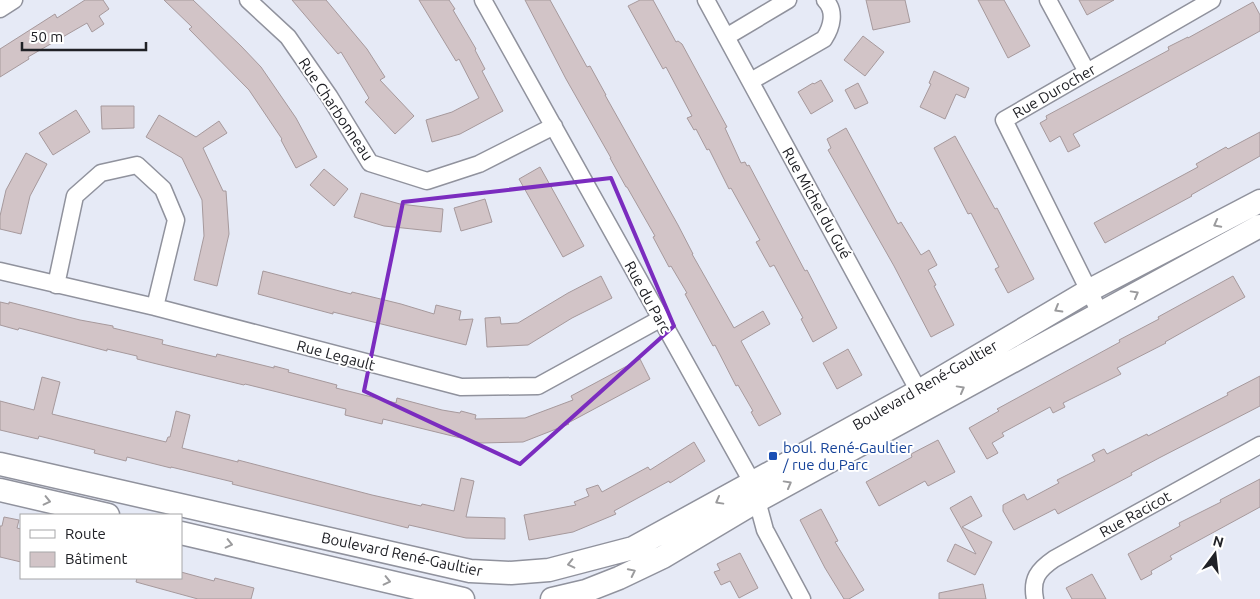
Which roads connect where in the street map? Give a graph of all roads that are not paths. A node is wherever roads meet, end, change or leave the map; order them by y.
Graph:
1 (14, 0) edge
2 (248, 0) edge
3 (483, 0) edge
4 (706, 0) edge
5 (788, 0) edge
6 (825, 0) edge
7 (1048, 0) edge
8 (1212, 0) edge
9 (0, 9) edge
10 (726, 37) junction
11 (1088, 72) junction
12 (751, 81) junction
13 (554, 126) junction
14 (1255, 222) edge
15 (0, 270) edge
16 (56, 285) junction
17 (1088, 291) junction
18 (155, 307) junction
19 (1100, 313) junction
20 (660, 319) junction
21 (923, 399) junction
22 (1260, 445) edge
23 (0, 464) edge
24 (0, 490) edge
25 (754, 491) junction
26 (104, 514) edge
27 (182, 533) edge
28 (463, 599) edge
29 (552, 599) edge
30 (802, 599) edge
31 (1034, 599) edge

1 - 9 street
2 - 13 street, Rue Charbonneau
3 - 13 street, Rue du Parc
4 - 10 street, Rue Michel du Gué
5 - 10 street
6 - 12 street
7 - 11 street
8 - 11 street, Rue Durocher
10 - 12 street, Rue Michel du Gué
11 - 17 street, Rue Durocher
12 - 21 street, Rue Michel du Gué
13 - 20 street, Rue du Parc
14 -> 17 street, Boulevard René-Gaultier
19 -> 14 street, Boulevard René-Gaultier
15 - 16 street, Rue Legault
16 - 18 street, Rue Legault
16 - 18 street
17 - 19 street, Rue Durocher
17 -> 21 street, Boulevard René-Gaultier
18 - 20 street, Rue Legault
21 -> 19 street, Boulevard René-Gaultier
20 - 25 street, Rue du Parc
21 - 25 street, Boulevard René-Gaultier
22 - 31 street, Rue Racicot
25 -> 23 street, Boulevard René-Gaultier
24 -> 26 street
29 -> 25 street, Boulevard René-Gaultier
25 - 30 street, Rue du Parc
27 -> 28 street, Boulevard René-Gaultier

